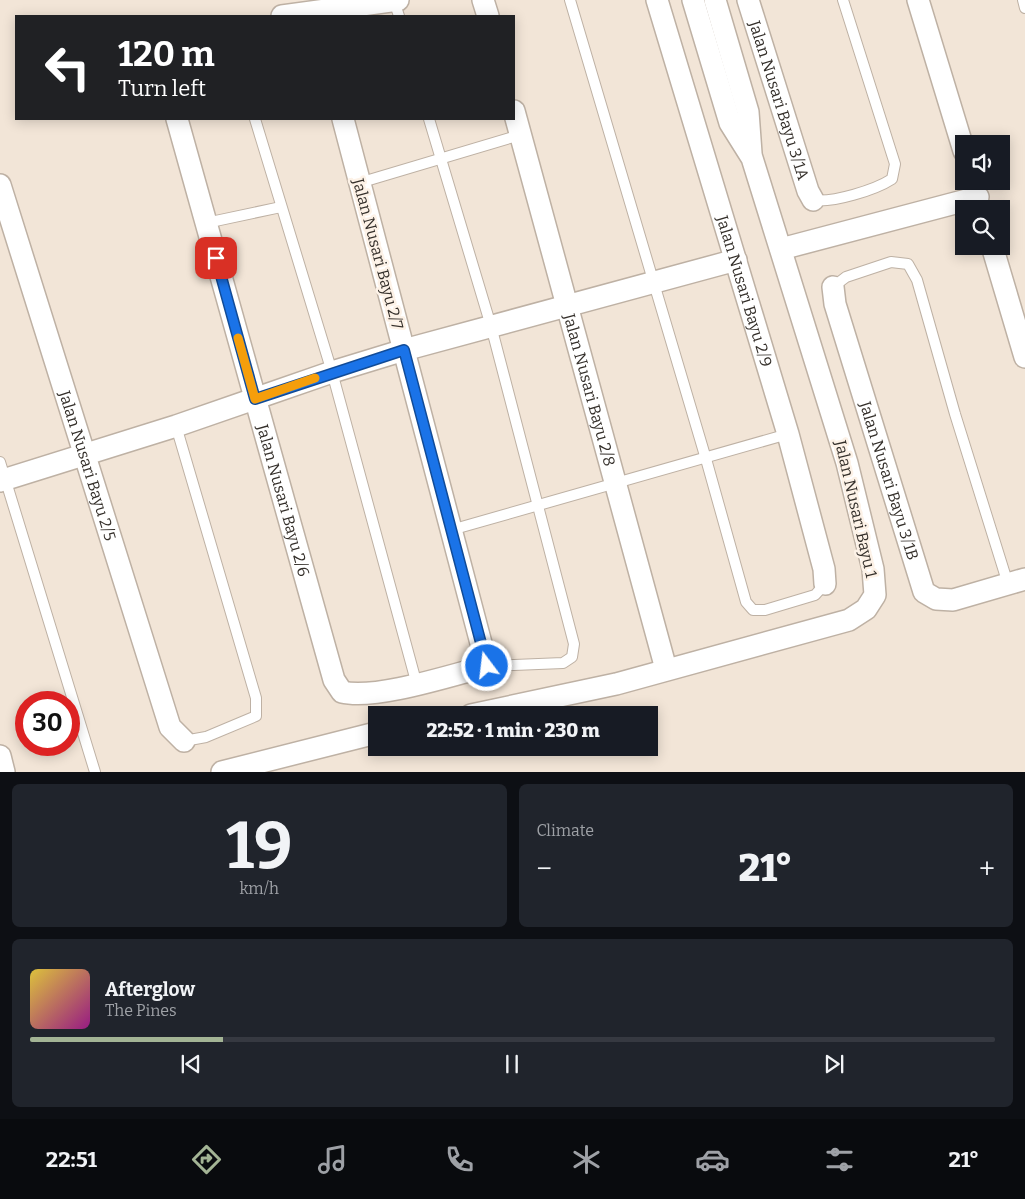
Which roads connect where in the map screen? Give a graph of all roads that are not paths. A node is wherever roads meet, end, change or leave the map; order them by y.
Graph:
1 (398, 0) edge
2 (483, 0) edge
3 (570, 0) edge
4 (657, 0) edge
5 (693, 0) edge
6 (715, 0) edge
7 (748, 0) edge
8 (843, 0) edge
9 (918, 0) edge
10 (1023, 0) edge
11 (394, 1) edge
12 (1025, 8) edge
13 (317, 14) edge
14 (300, 15) edge
15 (399, 15) edge
16 (488, 15) edge
17 (515, 115) edge
18 (177, 120) edge
19 (255, 120) edge
20 (343, 120) edge
21 (429, 120) edge
22 (520, 135) junction
23 (959, 135) edge
24 (752, 158) junction
25 (442, 160) junction
26 (360, 183) junction
27 (0, 185) edge
28 (977, 196) edge
29 (813, 200) joint
30 (281, 207) junction
31 (206, 223) junction
32 (6, 224) edge
33 (781, 249) junction
34 (995, 255) edge
35 (736, 260) junction
36 (652, 282) junction
37 (832, 287) joint
38 (567, 305) junction
39 (491, 326) junction
40 (404, 350) junction
41 (1025, 357) edge
42 (332, 372) junction
43 (255, 399) junction
44 (176, 426) junction
45 (788, 434) junction
46 (84, 455) junction
47 (706, 459) junction
48 (2, 474) edge
49 (616, 484) junction
50 (538, 504) junction
51 (451, 530) junction
52 (1016, 581) edge
53 (825, 584) joint
54 (487, 666) junction
55 (666, 669) junction
56 (416, 684) junction
57 (513, 706) edge
58 (368, 735) edge
59 (184, 741) joint
60 (0, 756) edge
61 (4, 772) edge
62 (95, 772) edge
63 (222, 772) edge

1 - 11 street
2 - 16 street
3 - 36 lane
4 - 35 street, Jalan Nusari Bayu 2/9
5 - 24 street, Jalan Nusari Bayu 1
6 - 24 street, Jalan Nusari Bayu 1
7 - 29 street, Jalan Nusari Bayu 3/1A
8 - 29 lane
9 - 23 street
10 - 12 lane
11 - 13 street
11 - 15 lane
13 - 14 street
17 - 22 street, Jalan Nusari Bayu 2/8
18 - 31 street, Jalan Nusari Bayu 2/6
19 - 30 lane
20 - 26 street, Jalan Nusari Bayu 2/7
21 - 25 lane
22 - 25 lane
22 - 38 street, Jalan Nusari Bayu 2/8
24 - 33 street, Jalan Nusari Bayu 1
25 - 26 lane
25 - 39 lane
26 - 40 street, Jalan Nusari Bayu 2/7
27 - 32 street, Jalan Nusari Bayu 2/5
28 - 33 street
30 - 31 lane
30 - 42 lane
31 - 43 street, Jalan Nusari Bayu 2/6
32 - 46 street, Jalan Nusari Bayu 2/5
33 - 55 street, Jalan Nusari Bayu 1
34 - 41 street
35 - 36 street
35 - 45 street, Jalan Nusari Bayu 2/9
36 - 38 street
36 - 47 lane
37 - 52 street, Jalan Nusari Bayu 3/1B
37 - 52 lane
38 - 39 street
38 - 49 street, Jalan Nusari Bayu 2/8
39 - 40 street
39 - 50 lane
40 - 42 street
40 - 51 street, Jalan Nusari Bayu 2/7
42 - 43 street
42 - 56 lane
43 - 44 street
43 - 56 street, Jalan Nusari Bayu 2/6
44 - 46 street
44 - 59 lane
45 - 47 lane
45 - 53 street, Jalan Nusari Bayu 2/9
46 - 48 street
46 - 59 street, Jalan Nusari Bayu 2/5
47 - 49 lane
47 - 53 lane
48 - 62 lane
49 - 50 lane
49 - 55 street, Jalan Nusari Bayu 2/8
50 - 51 lane
50 - 54 lane
51 - 54 street, Jalan Nusari Bayu 2/7
54 - 56 street
55 - 57 street, Jalan Nusari Bayu 1
58 - 63 street
60 - 61 street

